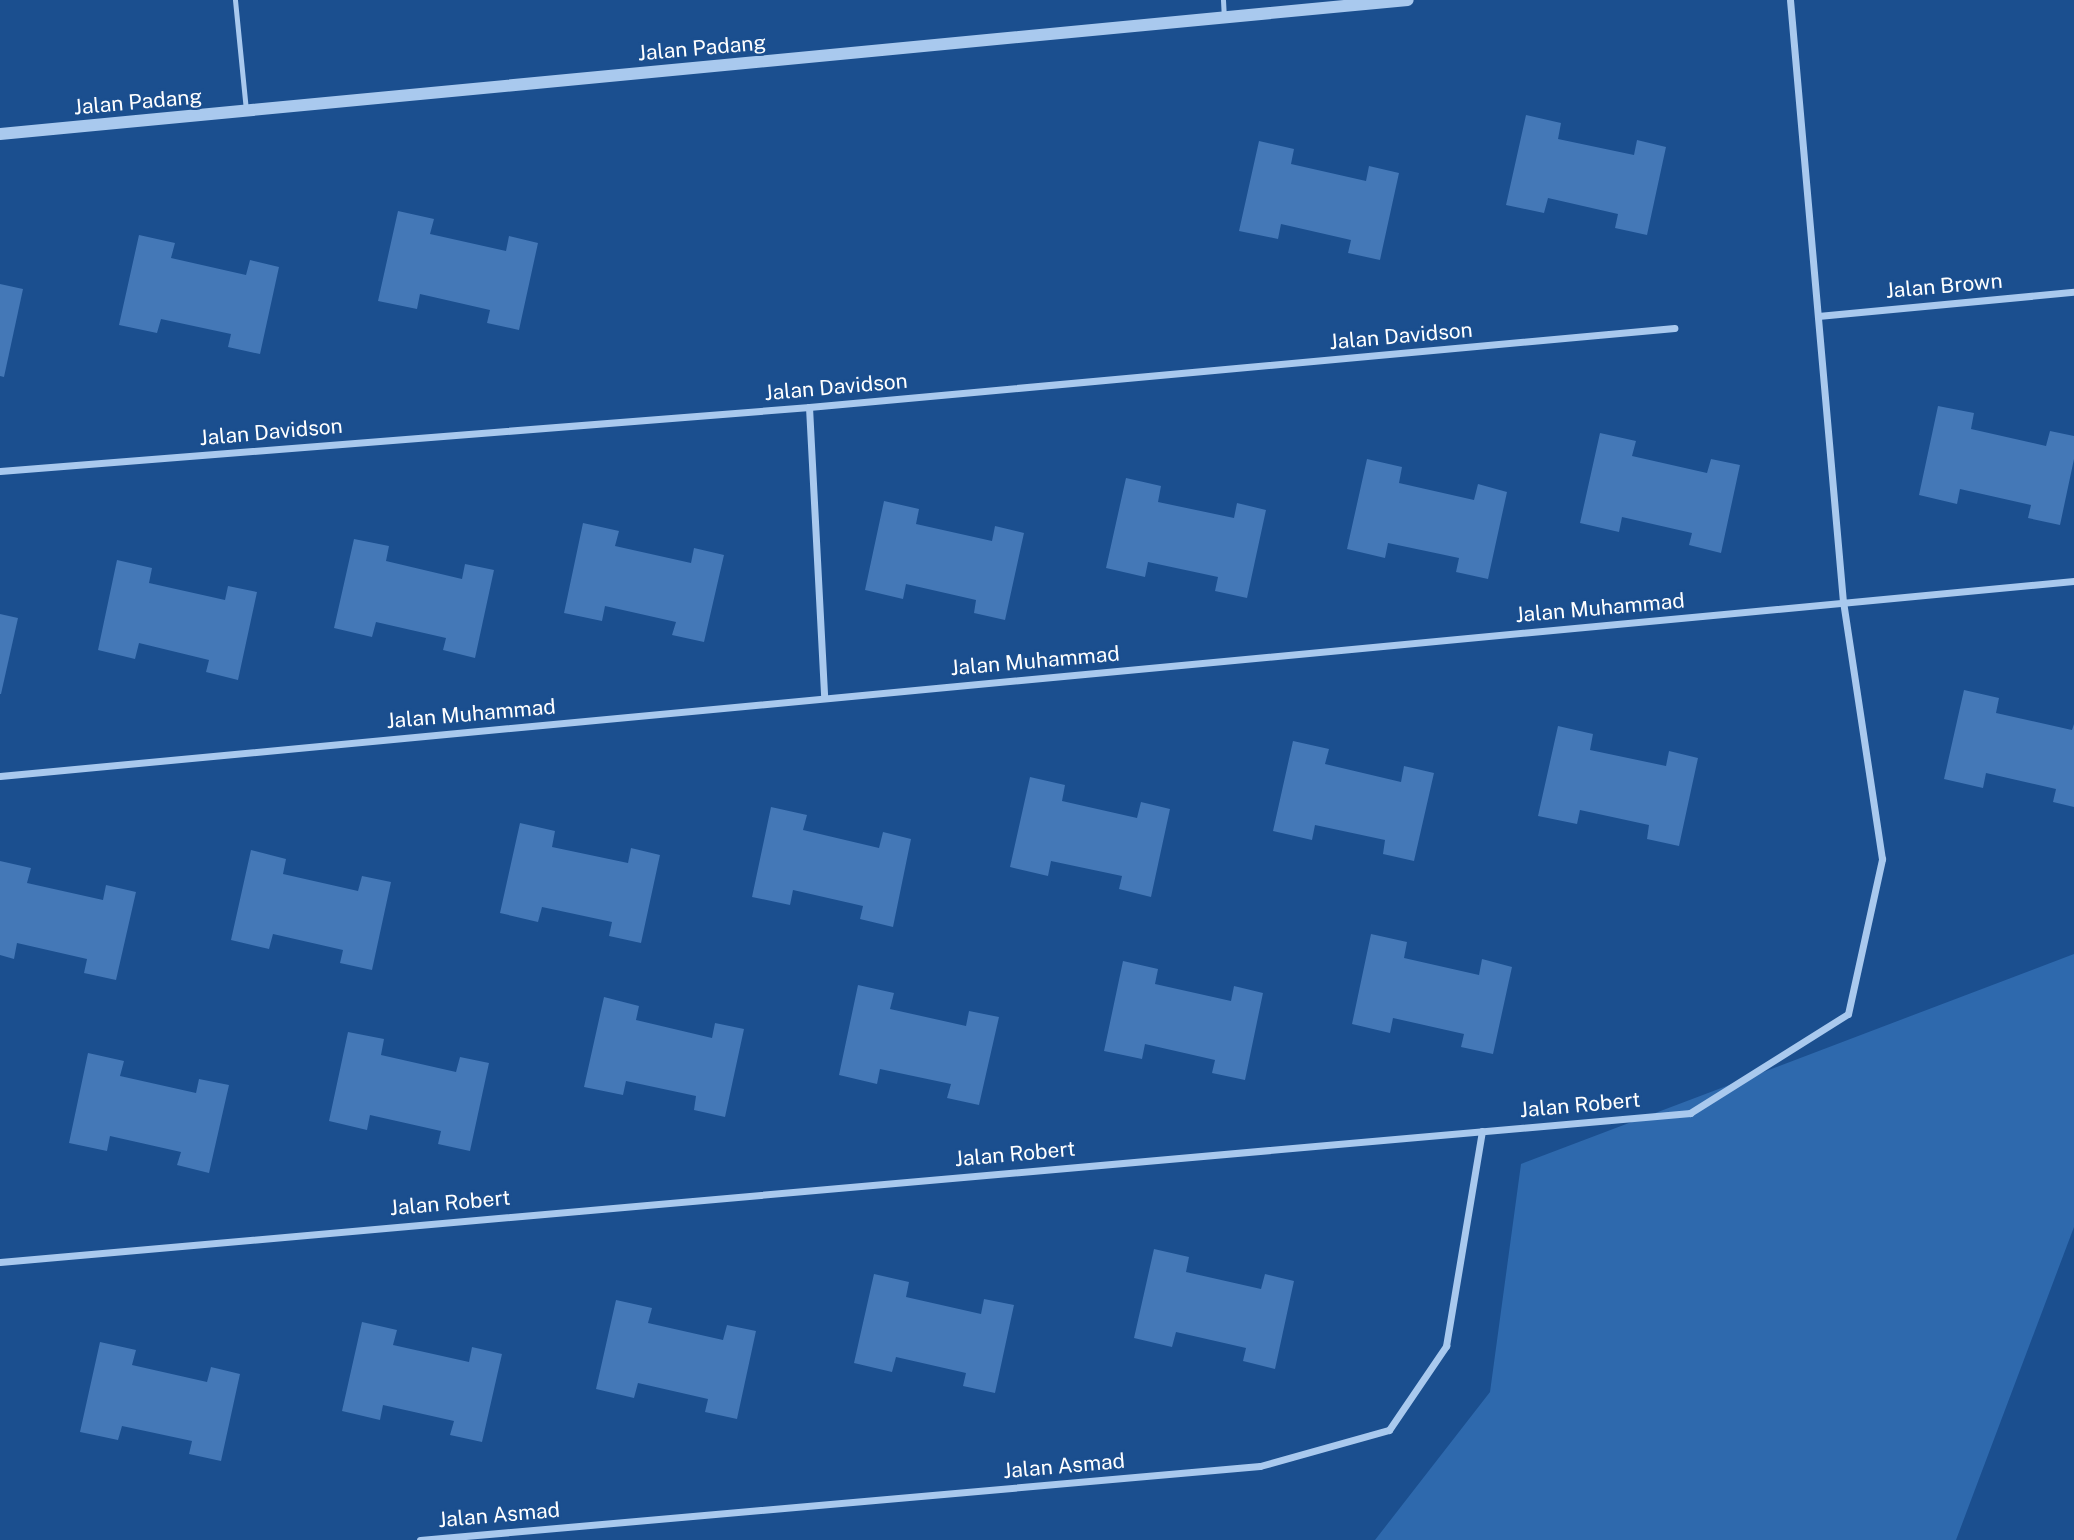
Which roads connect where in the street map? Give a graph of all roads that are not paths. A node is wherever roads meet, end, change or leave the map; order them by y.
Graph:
1 (235, 0) edge
2 (1223, 0) edge
3 (1408, 0) edge
4 (1790, 0) edge
5 (1224, 18) junction
6 (246, 111) junction
7 (0, 134) edge
8 (2074, 292) edge
9 (1818, 316) junction
10 (1674, 328) dead end
11 (809, 407) junction
12 (0, 471) edge
13 (2074, 581) edge
14 (1843, 603) junction
15 (824, 698) junction
16 (0, 776) edge
17 (1482, 1131) junction
18 (0, 1262) edge
19 (419, 1540) edge

1 - 6 lane
2 - 5 lane
3 - 5 street, Jalan Padang
4 - 9 street
5 - 6 street, Jalan Padang
6 - 7 street, Jalan Padang
8 - 9 street, Jalan Brown
9 - 14 street
10 - 11 street, Jalan Davidson
11 - 12 street, Jalan Davidson
11 - 15 street
13 - 14 street, Jalan Muhammad
14 - 15 street, Jalan Muhammad
14 - 17 street, Jalan Robert
15 - 16 street, Jalan Muhammad
17 - 18 street, Jalan Robert
17 - 19 street, Jalan Asmad

